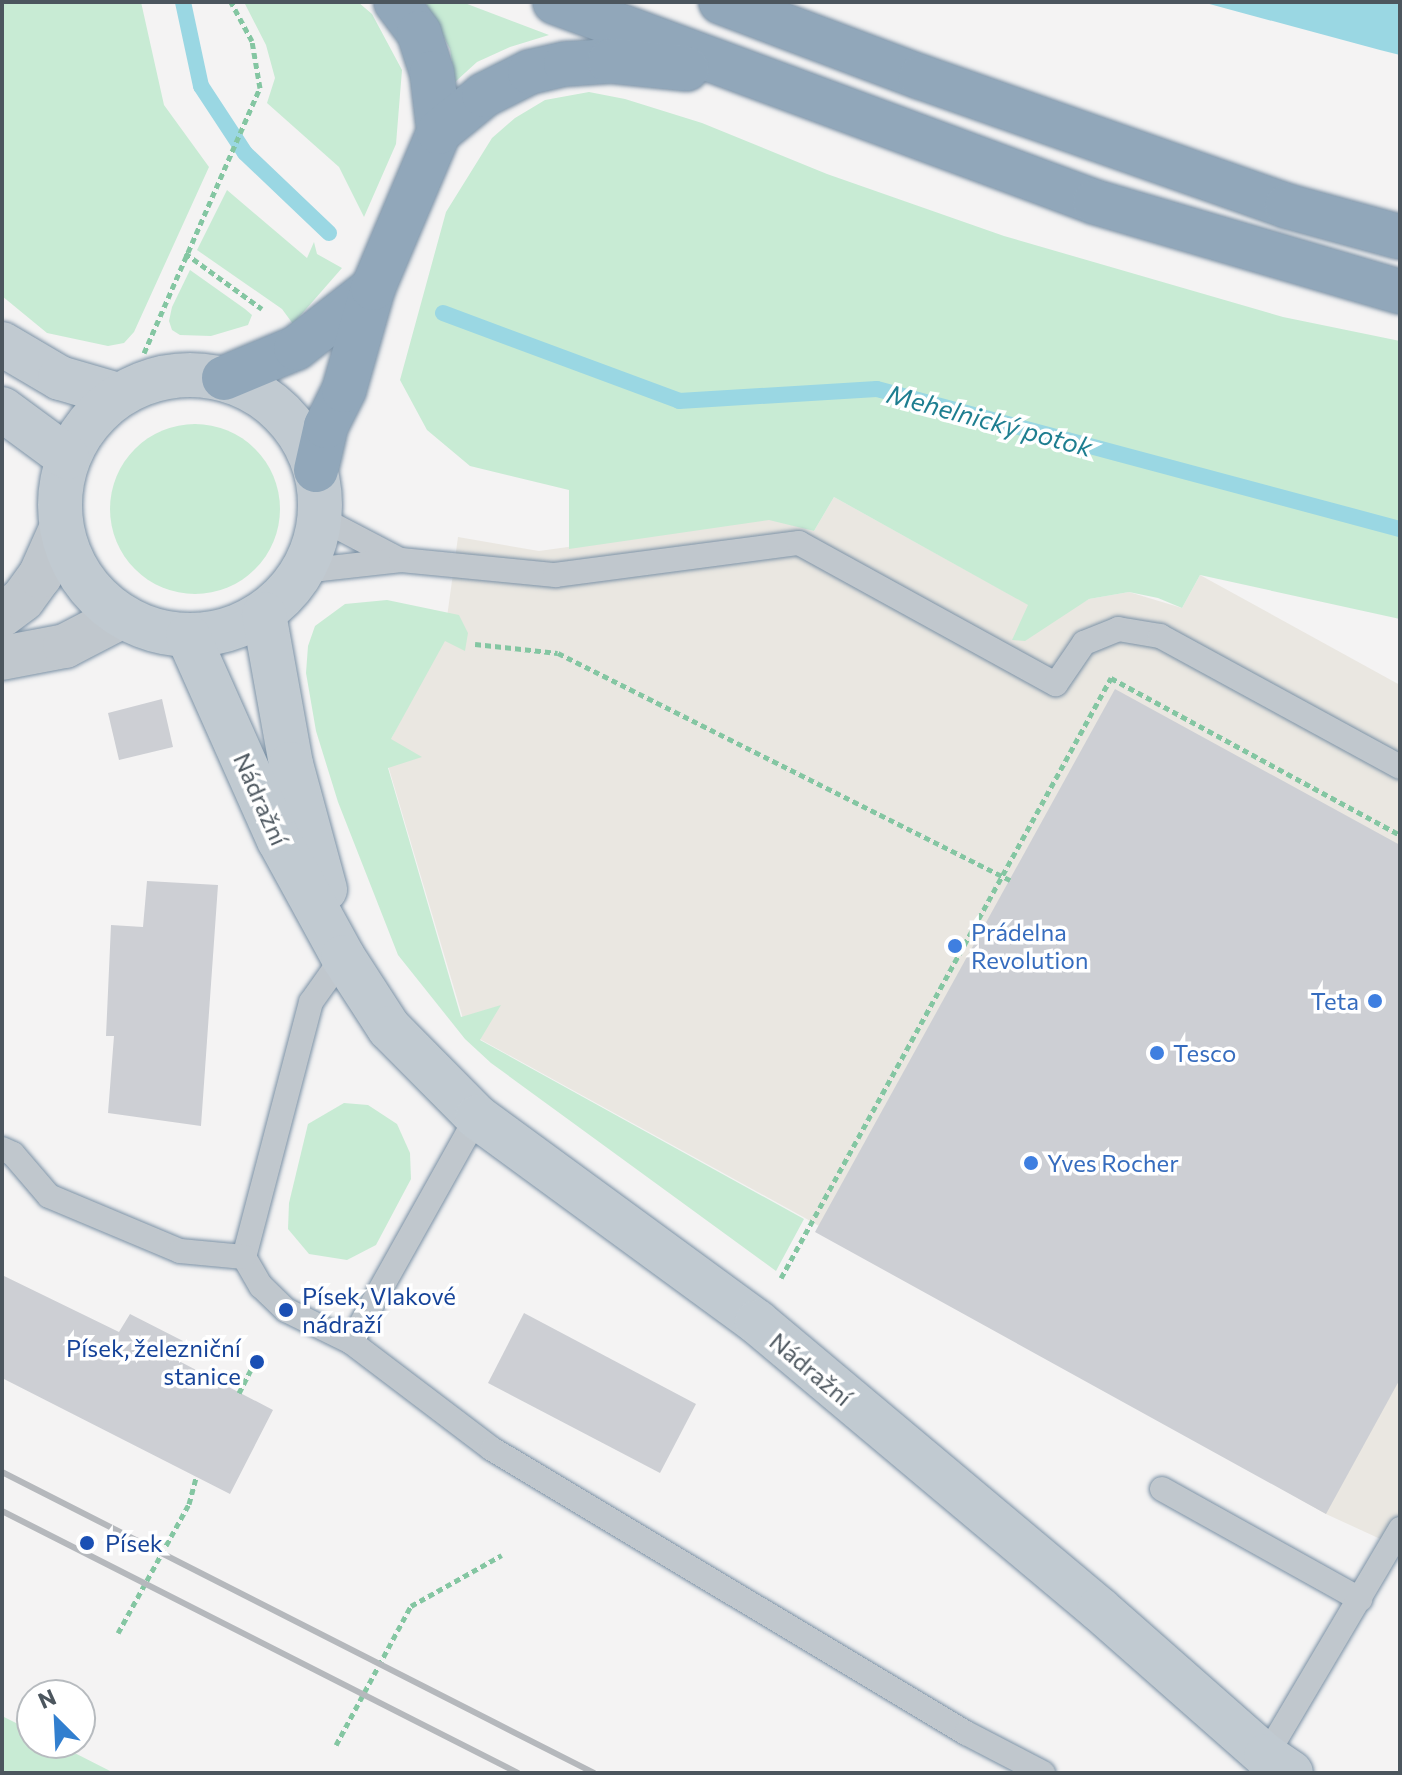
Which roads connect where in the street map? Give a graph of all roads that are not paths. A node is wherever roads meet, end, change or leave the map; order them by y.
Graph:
1 (396, 2) edge
2 (555, 2) edge
3 (721, 2) edge
4 (810, 2) edge
5 (745, 75) junction
6 (921, 77) junction
7 (439, 132) junction
8 (1400, 237) edge
9 (373, 288) junction
10 (1400, 292) edge
11 (2, 344) edge
12 (224, 378) junction
13 (118, 395) junction
14 (2, 409) edge
15 (67, 457) junction
16 (316, 470) junction
17 (320, 518) junction
18 (60, 531) junction
19 (401, 560) junction
20 (303, 571) junction
21 (264, 614) junction
22 (2, 615) edge
23 (121, 617) junction
24 (188, 636) junction
25 (2, 658) edge
26 (1400, 767) edge
27 (343, 957) junction
28 (477, 1117) junction
29 (2, 1149) edge
30 (244, 1257) junction
31 (351, 1342) junction
32 (1162, 1489) dead end
33 (1400, 1529) edge
34 (1360, 1599) junction
35 (1278, 1764) edge
36 (1043, 1773) edge

1 - 7 highway
2 - 5 highway
3 - 6 highway
4 - 6 highway
5 - 7 highway
5 - 10 highway
6 - 8 highway
7 - 9 highway
9 - 12 highway
9 - 16 highway
11 - 13 main road
12 - 13 main road
12 - 16 main road
13 - 15 main road
14 - 15 main road
15 - 18 main road
16 - 17 main road
17 - 19 lane
17 - 20 main road
18 - 22 street
18 - 23 main road
19 - 20 lane
19 - 26 lane
20 - 21 main road
21 - 24 main road
21 - 27 main road, Nádražní
23 - 24 main road
23 - 25 street
24 - 27 main road, Nádražní
27 - 28 main road, Nádražní
27 - 30 lane
28 - 31 lane
28 - 35 main road, Nádražní
29 - 30 lane
30 - 31 lane
31 - 36 lane
32 - 34 lane
33 - 34 lane
34 - 35 lane

